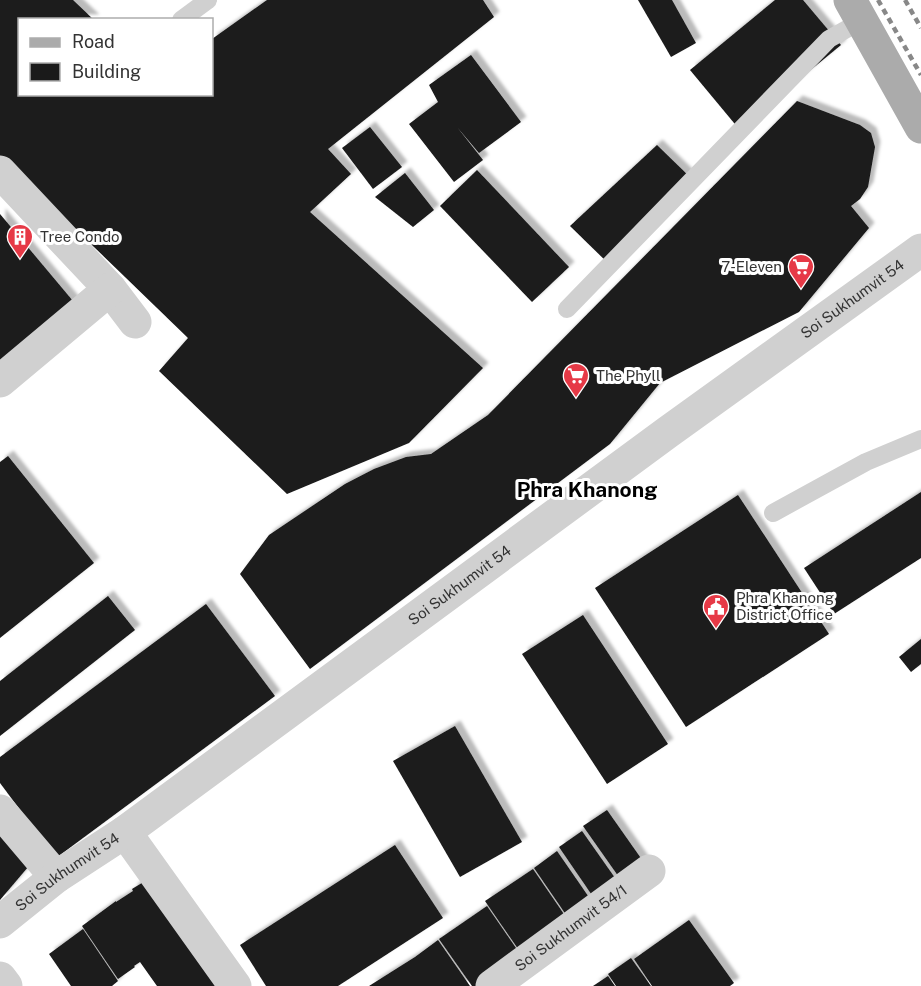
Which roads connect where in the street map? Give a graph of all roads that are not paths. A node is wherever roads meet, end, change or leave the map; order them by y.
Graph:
1 (207, 0) edge
2 (856, 10) edge
3 (184, 18) edge
4 (921, 127) edge
5 (0, 172) edge
6 (921, 250) edge
7 (110, 289) junction
8 (567, 309) dead end
9 (135, 322) dead end
10 (0, 381) edge
11 (921, 439) edge
12 (773, 513) dead end
13 (0, 811) edge
14 (125, 832) junction
15 (649, 871) dead end
16 (56, 877) junction
17 (0, 922) edge
18 (0, 978) edge
19 (6, 986) edge
20 (235, 986) edge
21 (492, 986) edge

1 - 3 lane
2 - 4 main road
2 - 8 lane
5 - 7 street
6 - 14 street, Soi Sukhumvit 54
7 - 9 street
7 - 10 street
11 - 12 lane
13 - 16 street
14 - 16 street, Soi Sukhumvit 54
14 - 20 street
15 - 21 street, Soi Sukhumvit 54/1
16 - 17 street, Soi Sukhumvit 54
18 - 19 street

